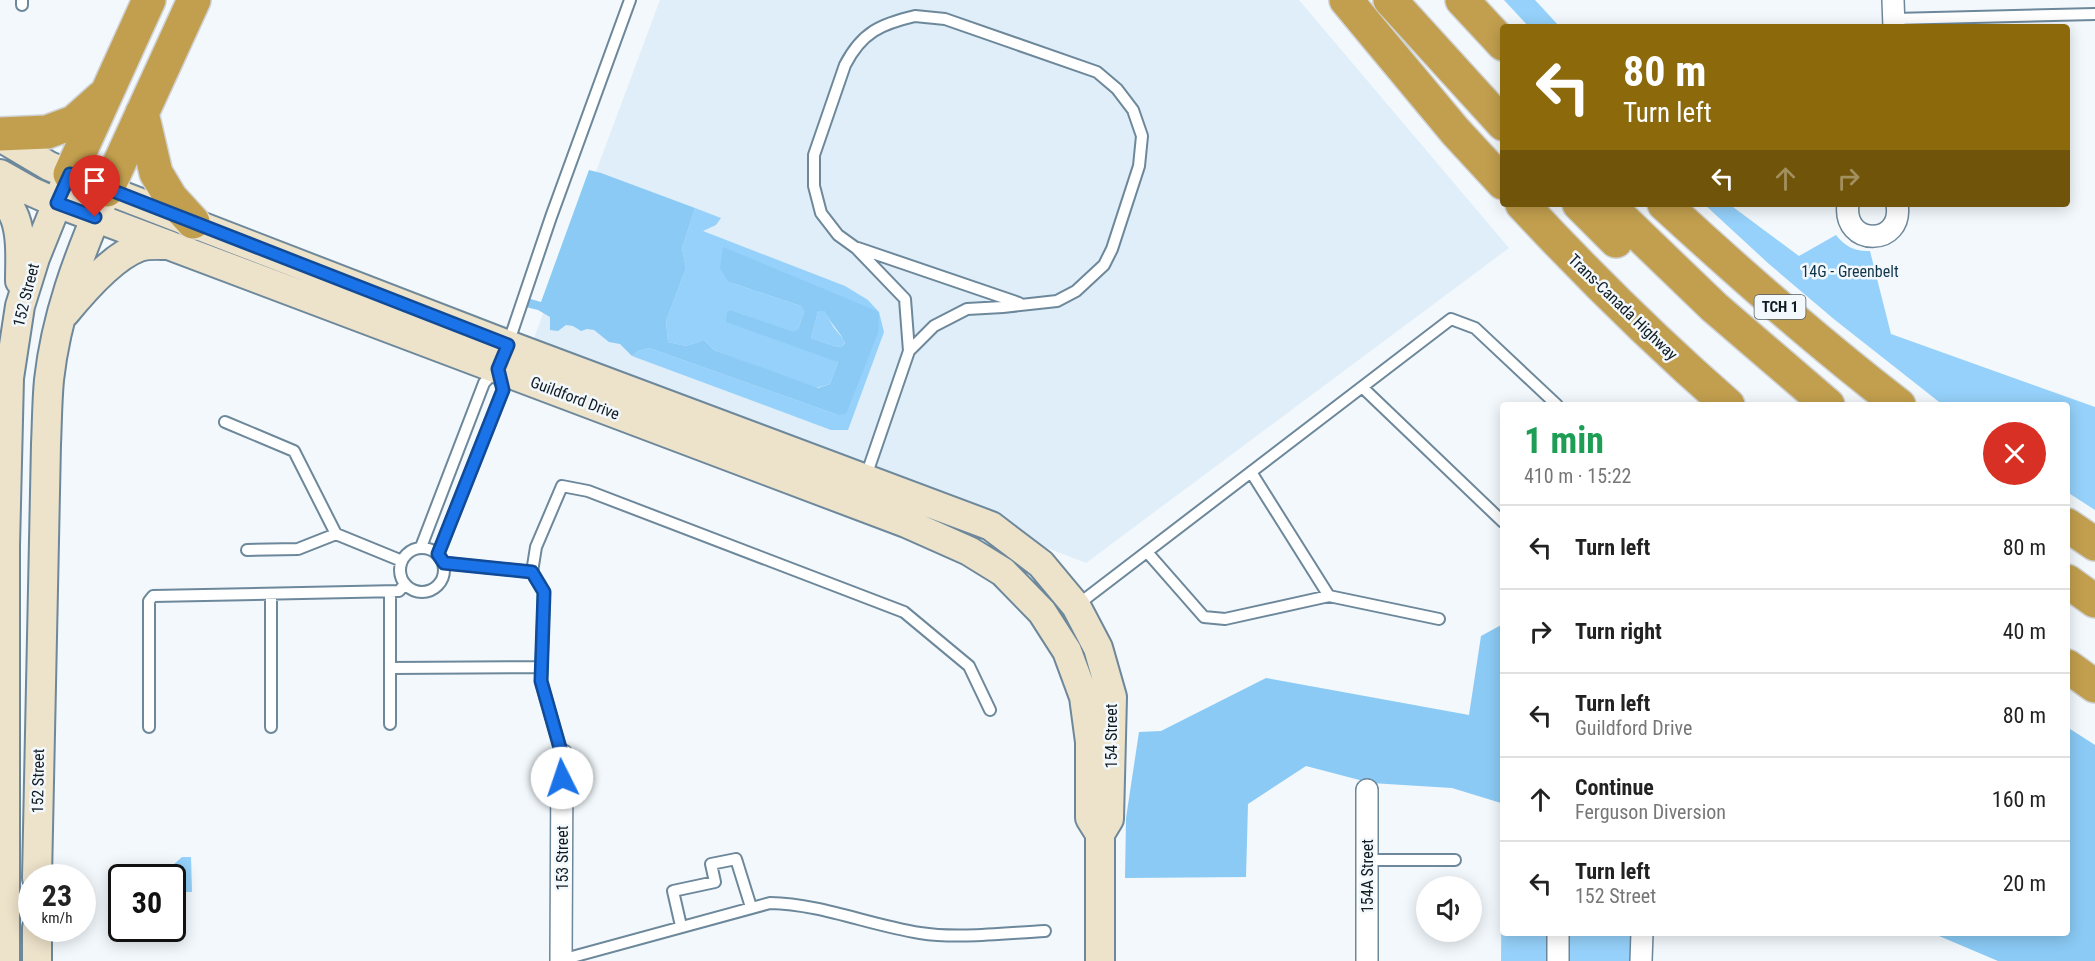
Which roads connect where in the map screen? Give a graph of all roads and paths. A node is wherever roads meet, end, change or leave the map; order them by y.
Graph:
1 (148, 0) edge
2 (194, 0) edge
3 (630, 0) edge
4 (1346, 0) edge
5 (1390, 0) edge
6 (1420, 0) edge
7 (1462, 0) edge
8 (2095, 14) edge
9 (1894, 15) edge
10 (1500, 41) edge
11 (1500, 93) edge
12 (104, 96) junction
13 (142, 113) junction
14 (1500, 121) edge
15 (0, 136) edge
16 (0, 174) edge
17 (1500, 180) edge
18 (0, 188) edge
19 (63, 188) junction
20 (101, 203) junction
21 (1525, 207) edge
22 (1582, 207) edge
23 (1610, 207) edge
24 (1667, 207) edge
25 (1848, 207) edge
26 (1897, 207) edge
27 (193, 222) junction
28 (169, 244) junction
29 (856, 248) junction
30 (1023, 304) junction
31 (20, 306) junction
32 (59, 319) junction
33 (909, 351) junction
34 (503, 357) junction
35 (1362, 387) junction
36 (1554, 402) edge
37 (1725, 402) edge
38 (1791, 402) edge
39 (1824, 402) edge
40 (1895, 402) edge
41 (225, 422) dead end
42 (1251, 472) junction
43 (860, 492) junction
44 (1500, 519) edge
45 (2070, 527) edge
46 (336, 534) junction
47 (2095, 544) edge
48 (421, 547) junction
49 (247, 550) dead end
50 (1147, 552) junction
51 (441, 558) junction
52 (402, 561) junction
53 (532, 572) junction
54 (2070, 583) edge
55 (405, 584) junction
56 (390, 592) junction
57 (271, 594) junction
58 (1329, 596) junction
59 (2095, 601) edge
60 (1076, 606) junction
61 (2070, 608) edge
62 (1042, 612) joint
63 (1439, 619) dead end
64 (2095, 624) edge
65 (542, 667) junction
66 (390, 668) junction
67 (2070, 668) edge
68 (2095, 686) edge
69 (990, 710) dead end
70 (390, 724) dead end
71 (149, 727) dead end
72 (271, 727) dead end
73 (562, 755) joint
74 (1367, 790) dead end
75 (2, 807) edge
76 (1100, 834) junction
77 (1366, 860) junction
78 (1455, 860) dead end
79 (37, 864) edge
80 (751, 907) junction
81 (681, 926) junction
82 (1045, 931) dead end
83 (1558, 936) edge
84 (1642, 936) edge
85 (37, 942) edge
86 (561, 960) edge
87 (5, 961) edge
88 (37, 961) edge
89 (1100, 961) edge
90 (1367, 961) edge
91 (1558, 961) edge
92 (1641, 961) edge

1 - 12 highway
2 - 13 highway
3 - 34 lane
4 - 17 highway
5 - 14 highway
6 - 11 highway
7 - 10 highway
8 - 9 lane
12 - 15 highway
12 - 19 highway
13 - 20 highway
13 - 27 highway
15 - 19 main road
16 - 19 main road
18 - 31 main road
19 - 20 main road
19 - 31 main road, 152 Street
20 - 27 main road, Guildford Drive
20 - 28 main road, Guildford Drive
20 - 32 main road, 152 Street
21 - 37 highway, Trans-Canada Highway
22 - 38 highway
23 - 39 highway
24 - 40 highway, TCH 1
25 - 26 street
27 - 34 main road, Guildford Drive
28 - 32 main road
28 - 34 main road, Guildford Drive
29 - 30 lane
29 - 30 lane
29 - 33 lane
30 - 33 lane
31 - 75 main road, 152 Street
32 - 79 main road, 152 Street
33 - 43 lane
34 - 43 main road, Guildford Drive
34 - 48 lane
34 - 51 lane
35 - 36 lane
35 - 42 lane
35 - 44 lane
41 - 46 lane
42 - 50 lane
42 - 58 lane
43 - 60 main road, Guildford Drive
43 - 62 main road, Guildford Drive
45 - 47 highway
46 - 49 lane
46 - 52 lane
48 - 51 lane
48 - 52 lane
50 - 58 lane
50 - 60 lane
51 - 53 lane
51 - 55 lane
52 - 55 lane
53 - 65 lane
53 - 69 lane
54 - 59 highway
55 - 56 lane
56 - 57 lane
56 - 66 lane
57 - 71 lane
57 - 72 lane
58 - 63 lane
60 - 76 main road, 154 Street
61 - 64 highway
62 - 76 main road, 154 Street
65 - 66 lane
65 - 73 lane
66 - 70 lane
67 - 68 highway
73 - 86 street, 153 Street
74 - 77 street, 154A Street
75 - 87 main road, 152 Street
76 - 89 main road, 154 Street
77 - 78 lane
77 - 90 street, 154A Street
80 - 81 lane
80 - 81 lane
80 - 82 lane
81 - 86 lane
83 - 91 street
84 - 92 street
85 - 88 main road

